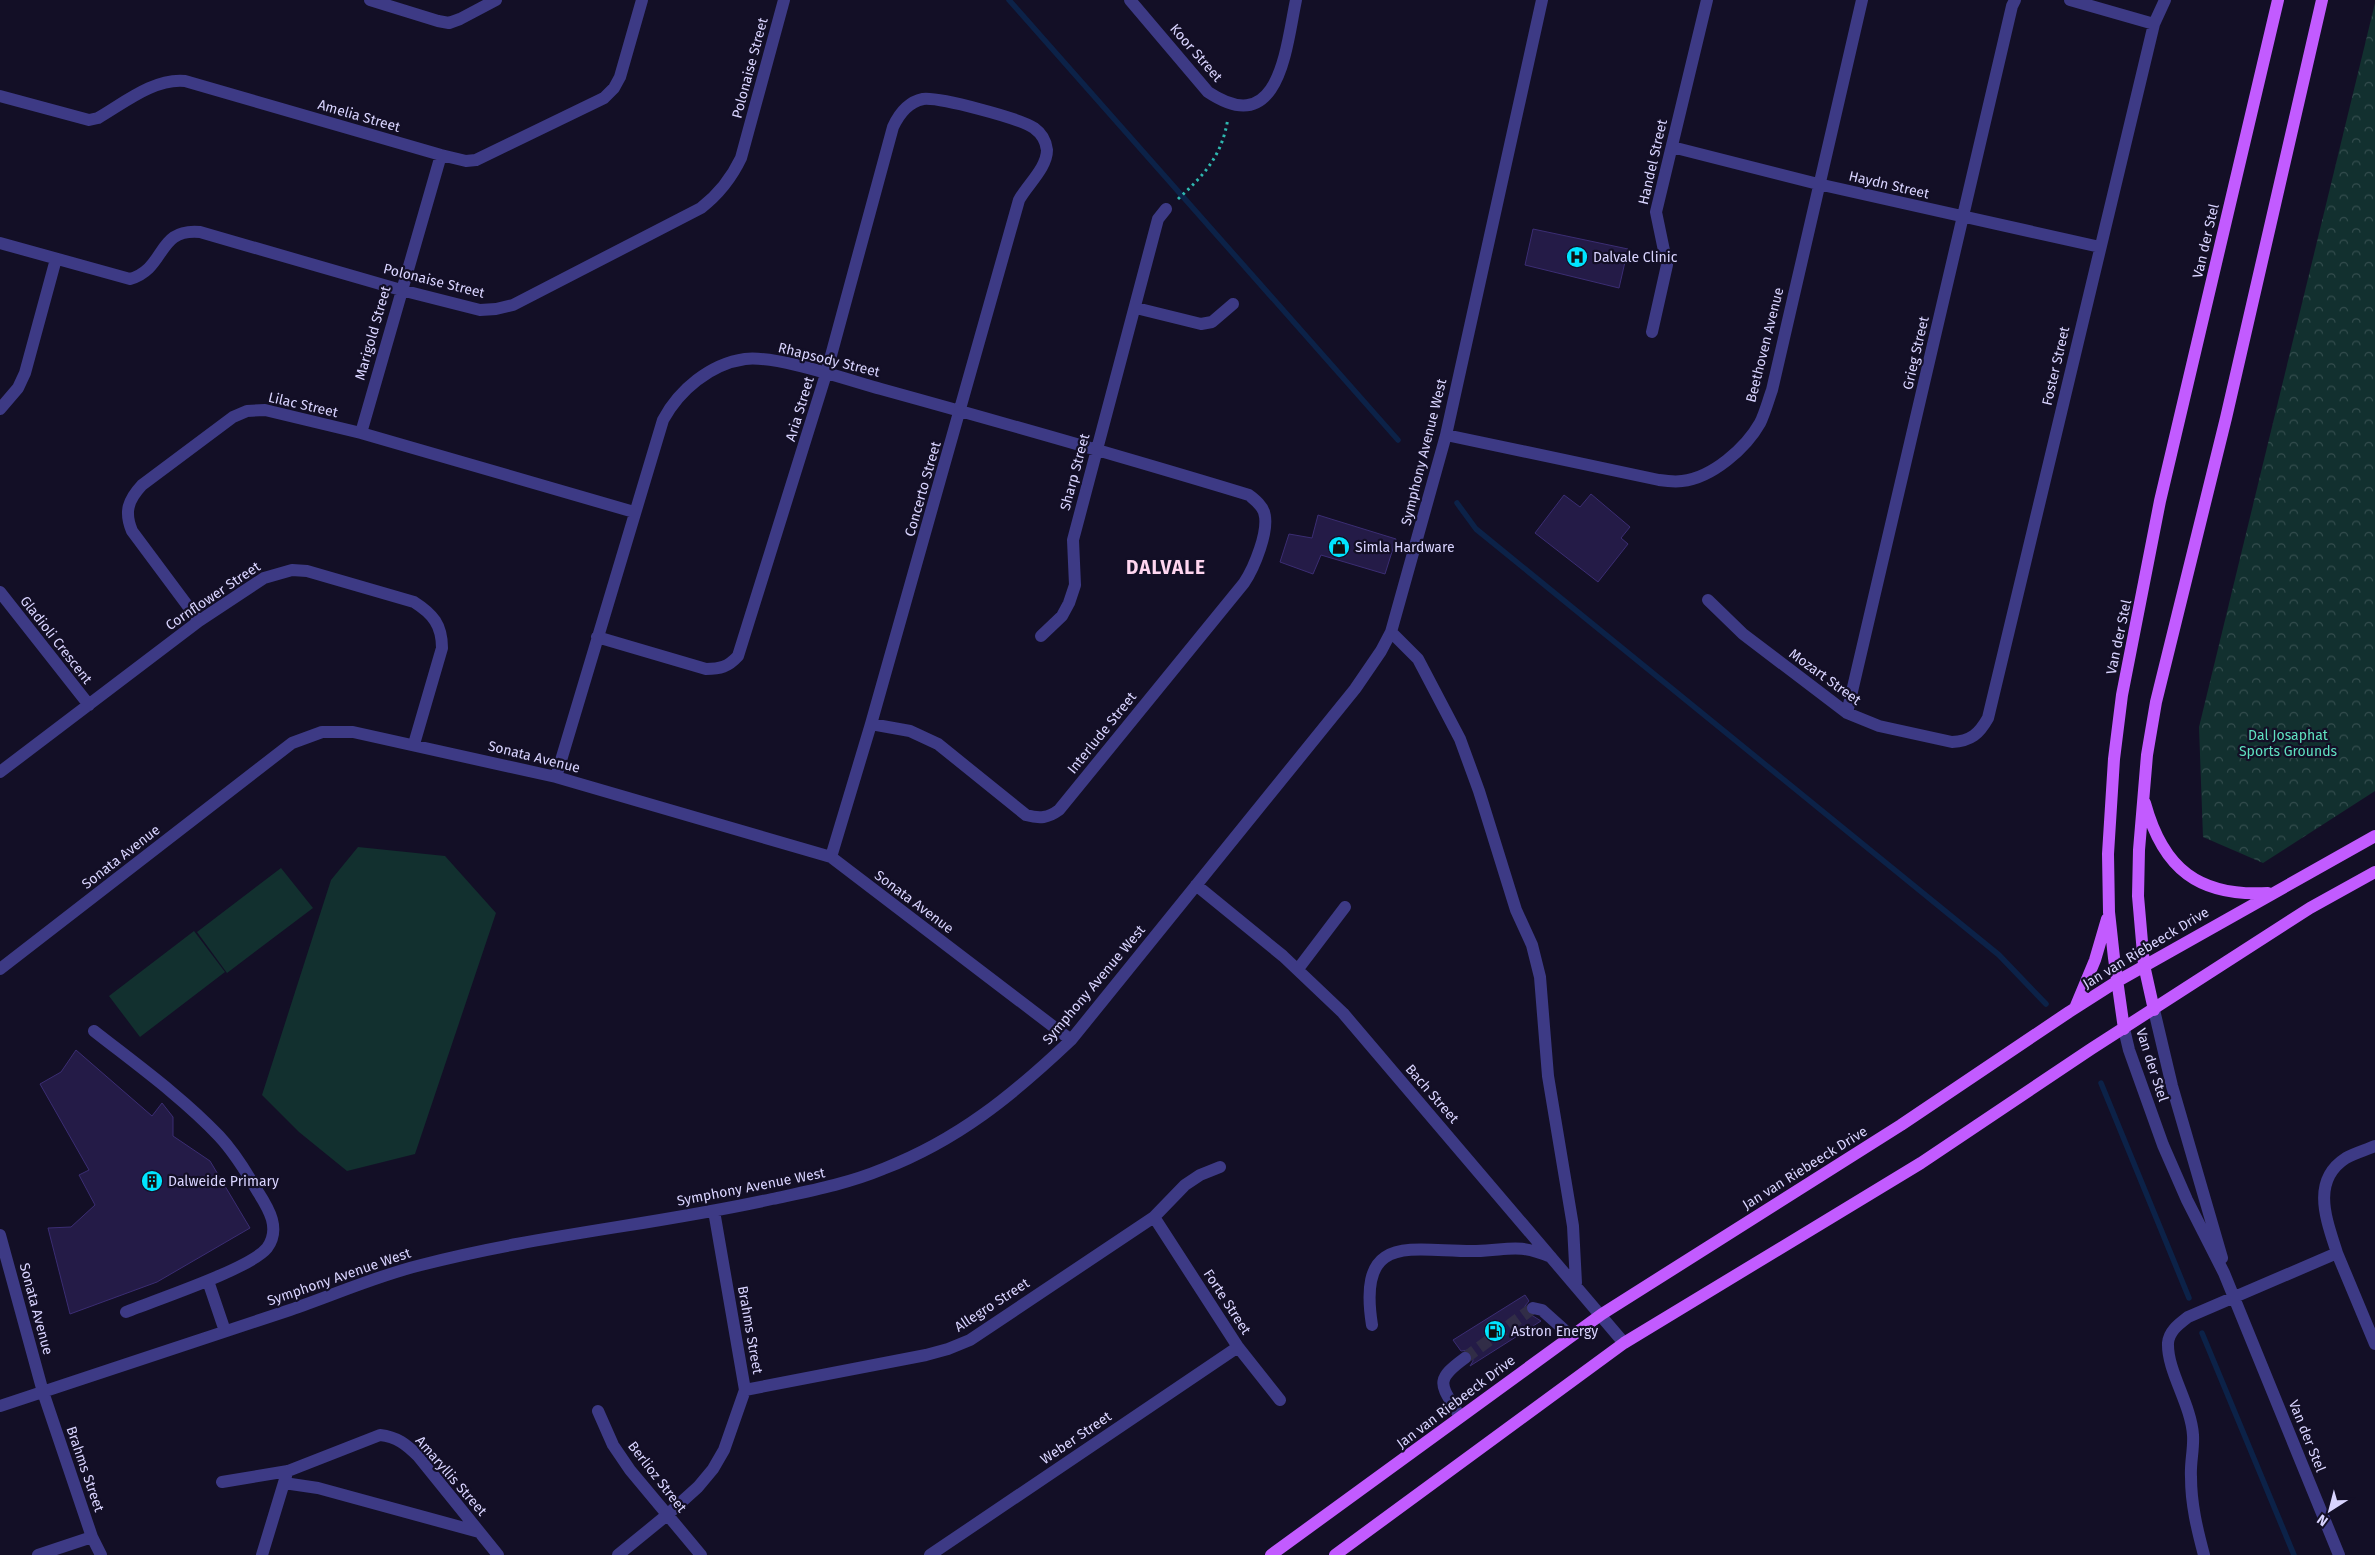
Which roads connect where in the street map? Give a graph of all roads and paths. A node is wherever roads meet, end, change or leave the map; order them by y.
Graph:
1 (370, 0) edge
2 (496, 0) edge
3 (642, 0) edge
4 (784, 0) edge
5 (1130, 0) edge
6 (1296, 0) edge
7 (1542, 0) edge
8 (1707, 0) edge
9 (1862, 0) edge
10 (2015, 0) edge
11 (2070, 0) edge
12 (2165, 0) edge
13 (2278, 0) edge
14 (2322, 0) edge
15 (2154, 24) junction
16 (0, 96) edge
17 (1228, 103) junction
18 (1041, 134) joint
19 (1672, 147) junction
20 (441, 156) junction
21 (1818, 184) junction
22 (1166, 210) joint
23 (1964, 218) junction
24 (0, 243) edge
25 (2100, 247) junction
26 (56, 259) junction
27 (401, 290) junction
28 (1234, 304) dead end
29 (1136, 308) junction
30 (1652, 332) dead end
31 (826, 374) junction
32 (2, 404) edge
33 (961, 411) junction
34 (361, 433) junction
35 (1446, 435) junction
36 (1097, 449) junction
37 (1248, 495) joint
38 (634, 512) junction
39 (0, 592) edge
40 (1708, 600) dead end
41 (199, 621) junction
42 (1390, 632) junction
43 (1041, 636) dead end
44 (597, 637) junction
45 (89, 705) junction
46 (1847, 713) junction
47 (871, 724) junction
48 (1974, 737) joint
49 (414, 744) junction
50 (0, 772) edge
51 (556, 777) junction
52 (2142, 793) junction
53 (2375, 836) edge
54 (830, 858) junction
55 (2375, 872) edge
56 (1196, 885) junction
57 (2272, 893) junction
58 (1345, 907) dead end
59 (2109, 912) junction
60 (2144, 965) junction
61 (0, 969) edge
62 (1298, 969) junction
63 (2116, 982) junction
64 (2075, 1008) junction
65 (2154, 1010) junction
66 (2124, 1029) junction
67 (94, 1031) dead end
68 (1071, 1040) junction
69 (2375, 1146) edge
70 (1220, 1167) dead end
71 (714, 1211) junction
72 (1154, 1217) junction
73 (0, 1235) edge
74 (2337, 1253) junction
75 (1553, 1258) junction
76 (2224, 1273) junction
77 (208, 1280) junction
78 (1576, 1283) junction
79 (2235, 1298) junction
80 (1533, 1308) dead end
81 (126, 1312) dead end
82 (1602, 1314) junction
83 (1372, 1325) dead end
84 (225, 1331) junction
85 (1571, 1336) junction
86 (1624, 1343) junction
87 (2375, 1344) edge
88 (1238, 1346) junction
89 (1465, 1358) tunnel mouth
90 (745, 1390) junction
91 (43, 1392) junction
92 (1280, 1400) dead end
93 (0, 1406) edge
94 (598, 1411) dead end
95 (1460, 1416) junction
96 (286, 1477) junction
97 (222, 1482) dead end
98 (667, 1515) junction
99 (479, 1532) junction
100 (92, 1537) junction
101 (38, 1555) edge
102 (101, 1555) edge
103 (262, 1555) edge
104 (498, 1555) edge
105 (618, 1555) edge
106 (701, 1555) edge
107 (930, 1555) edge
108 (1271, 1555) edge
109 (1335, 1555) edge
110 (2204, 1555) edge
111 (2339, 1555) edge

1 - 2 street
3 - 20 street, Amelia Street
4 - 27 street, Polonaise Street
5 - 17 street, Koor Street
6 - 17 street, Koor Street
7 - 35 street, Symphony Avenue West
8 - 19 street, Handel Street
9 - 21 street, Beethoven Avenue
10 - 23 street, Grieg Street
11 - 15 street
12 - 15 street, Foster Street
13 - 59 main road, Van der Stel
14 - 52 main road, Van der Stel
15 - 25 street, Foster Street
16 - 20 street, Amelia Street
17 - 22 path
18 - 31 street, Aria Street
18 - 33 street, Concerto Street
19 - 21 street, Haydn Street
19 - 30 street, Handel Street
20 - 27 street, Marigold Street
21 - 23 street, Haydn Street
21 - 35 street, Beethoven Avenue
22 - 29 street, Sharp Street
23 - 25 street, Haydn Street
23 - 46 street, Grieg Street
24 - 26 street, Polonaise Street
25 - 48 street, Foster Street
26 - 27 street, Polonaise Street
26 - 32 street
27 - 34 street, Marigold Street
28 - 29 street
29 - 36 street, Sharp Street
31 - 33 street, Rhapsody Street
31 - 38 street, Rhapsody Street
31 - 44 street, Aria Street
33 - 36 street, Rhapsody Street
33 - 47 street, Concerto Street
34 - 38 street, Lilac Street
34 - 41 street, Lilac Street
35 - 42 street, Symphony Avenue West
36 - 37 street, Rhapsody Street
36 - 43 street, Sharp Street
37 - 47 street, Interlude Street
38 - 44 street, Rhapsody Street
39 - 45 street, Gladioli Crescent
40 - 46 street, Mozart Street
41 - 45 street, Cornflower Street
41 - 49 street, Cornflower Street
42 - 56 street, Symphony Avenue West
42 - 78 street
44 - 51 street, Rhapsody Street
45 - 50 street, Cornflower Street
46 - 48 street, Mozart Street
47 - 54 street, Concerto Street
49 - 51 street, Sonata Avenue
49 - 61 street, Sonata Avenue
51 - 54 street, Sonata Avenue
52 - 57 main road
52 - 60 main road, Van der Stel
53 - 57 main road, Jan van Riebeeck Drive
54 - 68 street, Sonata Avenue
55 - 65 main road
56 - 62 street, Bach Street
56 - 68 street, Symphony Avenue West
57 - 60 main road, Jan van Riebeeck Drive
58 - 62 street
59 - 63 main road, Van der Stel
59 - 64 main road
60 - 63 main road, Jan van Riebeeck Drive
60 - 65 main road, Van der Stel
62 - 75 street, Bach Street
63 - 64 main road, Jan van Riebeeck Drive
63 - 66 main road, Van der Stel
64 - 82 main road, Jan van Riebeeck Drive
65 - 66 main road
65 - 76 street, Van der Stel
66 - 76 street, Van der Stel
66 - 86 main road
67 - 77 street
68 - 71 street, Symphony Avenue West
69 - 74 street
70 - 72 street, Allegro Street
71 - 84 street, Symphony Avenue West
71 - 90 street, Brahms Street
72 - 88 street, Forte Street
72 - 90 street, Allegro Street
73 - 91 street, Sonata Avenue
74 - 79 street
74 - 87 street
75 - 78 street, Bach Street
75 - 83 street
76 - 79 street, Van der Stel
77 - 81 street
77 - 84 street
78 - 82 street, Bach Street
79 - 110 street
79 - 111 street, Van der Stel
80 - 85 street
82 - 85 main road, Jan van Riebeeck Drive
82 - 86 street, Bach Street
84 - 91 street, Symphony Avenue West
85 - 95 main road, Jan van Riebeeck Drive
86 - 109 main road
88 - 92 street, Forte Street
88 - 107 street, Weber Street
89 - 95 street
90 - 98 street, Brahms Street
91 - 93 street, Symphony Avenue West
91 - 100 street, Brahms Street
94 - 98 street, Berlioz Street
95 - 108 main road, Jan van Riebeeck Drive
96 - 97 street, Amaryllis Street
96 - 99 street, Amaryllis Street
96 - 99 street, Amaryllis Street
96 - 103 street
98 - 105 street, Brahms Street
98 - 106 street, Berlioz Street
99 - 104 street, Amaryllis Street
100 - 101 street
100 - 102 street, Brahms Street

